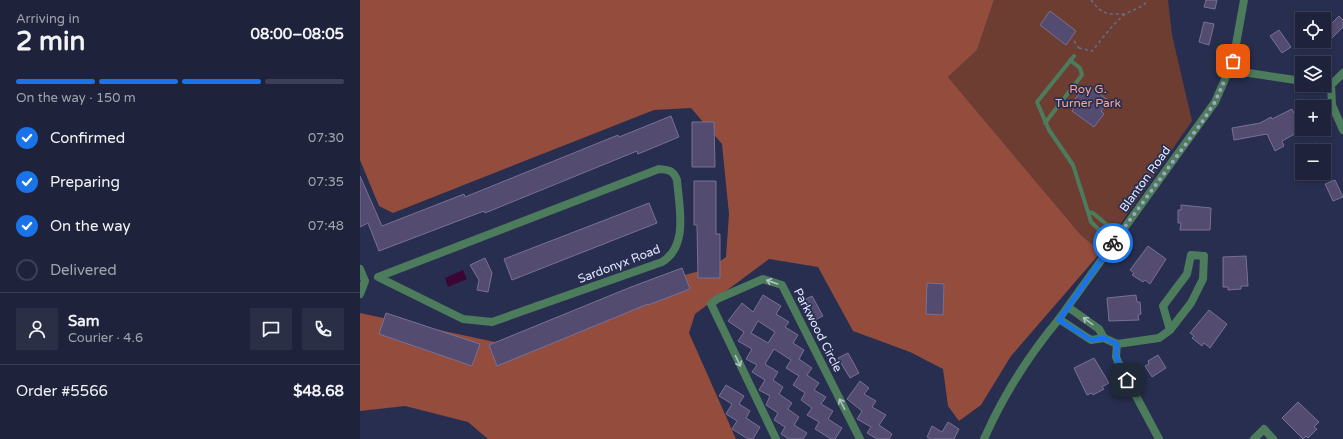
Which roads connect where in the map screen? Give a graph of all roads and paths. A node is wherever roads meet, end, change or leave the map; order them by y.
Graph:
1 (1091, 0) edge
2 (1148, 0) edge
3 (1244, 0) edge
4 (1126, 14) junction
5 (1074, 41) dead end
6 (1079, 48) junction
7 (1074, 56) joint
8 (1070, 60) junction
9 (1230, 70) junction
10 (1343, 72) edge
11 (1295, 80) edge
12 (1331, 82) edge
13 (1329, 92) edge
14 (1045, 123) junction
15 (1343, 130) edge
16 (1088, 212) junction
17 (1119, 235) junction
18 (1113, 243) junction
19 (360, 269) edge
20 (378, 277) junction
21 (363, 282) edge
22 (360, 294) edge
23 (1068, 307) junction
24 (1059, 320) junction
25 (1170, 330) junction
26 (1104, 338) junction
27 (1117, 344) junction
28 (776, 439) edge
29 (860, 439) edge
30 (984, 439) edge
31 (1159, 439) edge
32 (1254, 439) edge
33 (1273, 439) edge

1 - 4 path
2 - 4 path
3 - 9 street, Blanton Road
4 - 6 path
5 - 6 path
6 - 7 path
7 - 8 lane
8 - 14 lane
8 - 14 lane
9 - 11 street
9 - 17 street, Blanton Road
10 - 12 street
13 - 15 street
14 - 16 lane
16 - 17 lane
16 - 18 lane
17 - 18 street, Blanton Road
18 - 23 street, Blanton Road
19 - 21 street
20 - 20 street, Sardonyx Road
20 - 21 street, Sardonyx Road
21 - 22 street
23 - 24 street, Blanton Road
26 -> 23 street
24 - 26 street
24 - 30 street, Blanton Road
25 - 25 street
25 - 27 street
26 - 27 street
27 - 31 street
29 -> 28 street, Parkwood Circle
32 - 33 street

